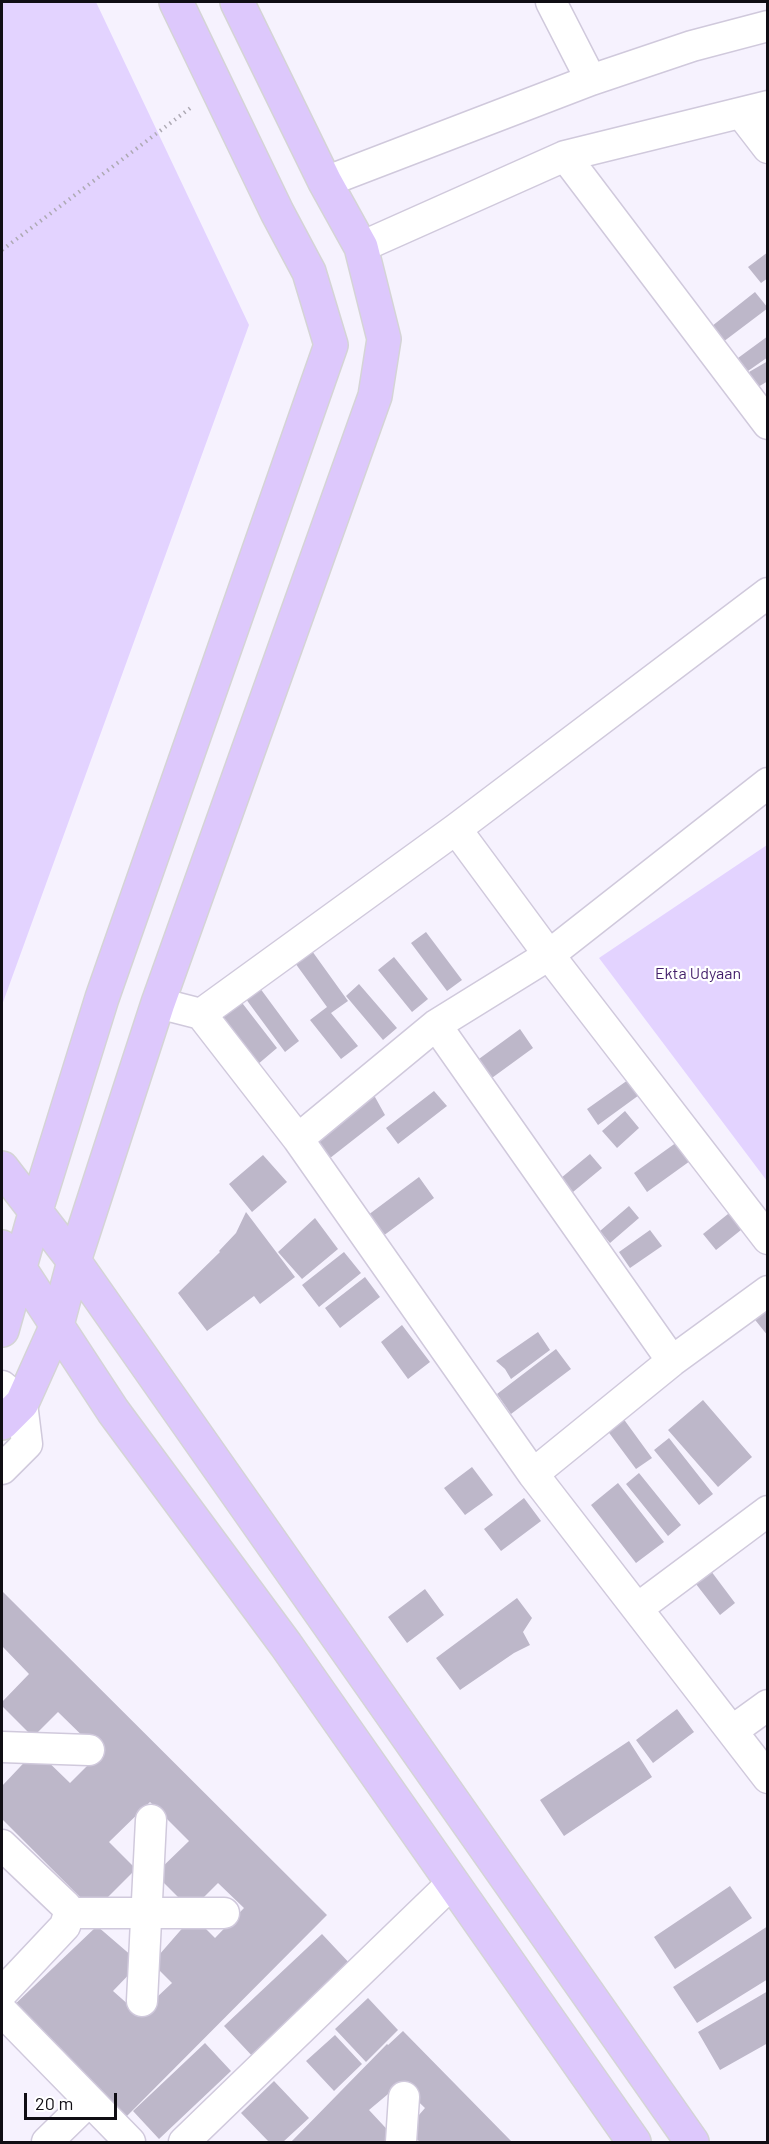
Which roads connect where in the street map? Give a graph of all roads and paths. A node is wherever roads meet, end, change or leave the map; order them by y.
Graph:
1 (176, 2) edge
2 (237, 2) edge
3 (551, 2) edge
4 (768, 26) edge
5 (591, 80) junction
6 (217, 88) junction
7 (754, 109) edge
8 (768, 148) edge
9 (565, 156) junction
10 (325, 182) junction
11 (361, 247) junction
12 (2, 250) edge
13 (768, 424) edge
14 (768, 594) edge
15 (768, 783) edge
16 (456, 829) junction
17 (549, 956) junction
18 (159, 1003) junction
19 (201, 1014) junction
20 (436, 1025) junction
21 (298, 1139) junction
22 (2, 1168) edge
23 (36, 1210) junction
24 (768, 1239) edge
25 (10, 1258) edge
26 (74, 1261) junction
27 (768, 1291) edge
28 (57, 1325) junction
29 (2, 1330) edge
30 (672, 1361) junction
31 (8, 1404) edge
32 (2, 1469) edge
33 (533, 1474) junction
34 (768, 1511) edge
35 (638, 1608) junction
36 (768, 1705) edge
37 (732, 1731) junction
38 (2, 1747) edge
39 (89, 1750) dead end
40 (768, 1778) edge
41 (151, 1820) dead end
42 (2, 1845) edge
43 (452, 1882) junction
44 (69, 1913) junction
45 (146, 1913) junction
46 (224, 1913) dead end
47 (2, 1993) edge
48 (142, 2001) dead end
49 (2, 2011) edge
50 (404, 2097) dead end
51 (89, 2101) junction
52 (47, 2142) edge
53 (130, 2142) edge
54 (184, 2142) edge
55 (401, 2142) edge
56 (634, 2142) edge
57 (692, 2142) edge

1 - 6 main road
2 - 10 main road
3 - 5 street
4 - 5 street
5 - 10 street
6 - 12 path
6 - 23 main road
7 - 8 street
7 - 9 street
9 - 11 street
9 - 13 street
10 - 11 main road
11 - 18 main road
14 - 16 street
15 - 17 street
16 - 17 street
16 - 19 street
17 - 20 street
17 - 24 street
18 - 19 street
18 - 26 main road
19 - 21 street
20 - 21 street
20 - 30 street
21 - 33 street
22 - 23 main road
23 - 25 main road
23 - 26 main road
25 - 28 main road
25 - 29 main road
26 - 28 main road
26 - 57 main road
27 - 30 street
28 - 31 main road
28 - 43 main road
30 - 33 street
31 - 32 street
33 - 35 street
34 - 35 street
35 - 37 street
36 - 37 street
37 - 40 street
38 - 39 street
41 - 45 street
42 - 44 street
43 - 54 street
43 - 56 main road
44 - 45 street
44 - 47 street
45 - 46 street
45 - 48 street
49 - 51 street
50 - 55 street
51 - 52 street
51 - 53 street

